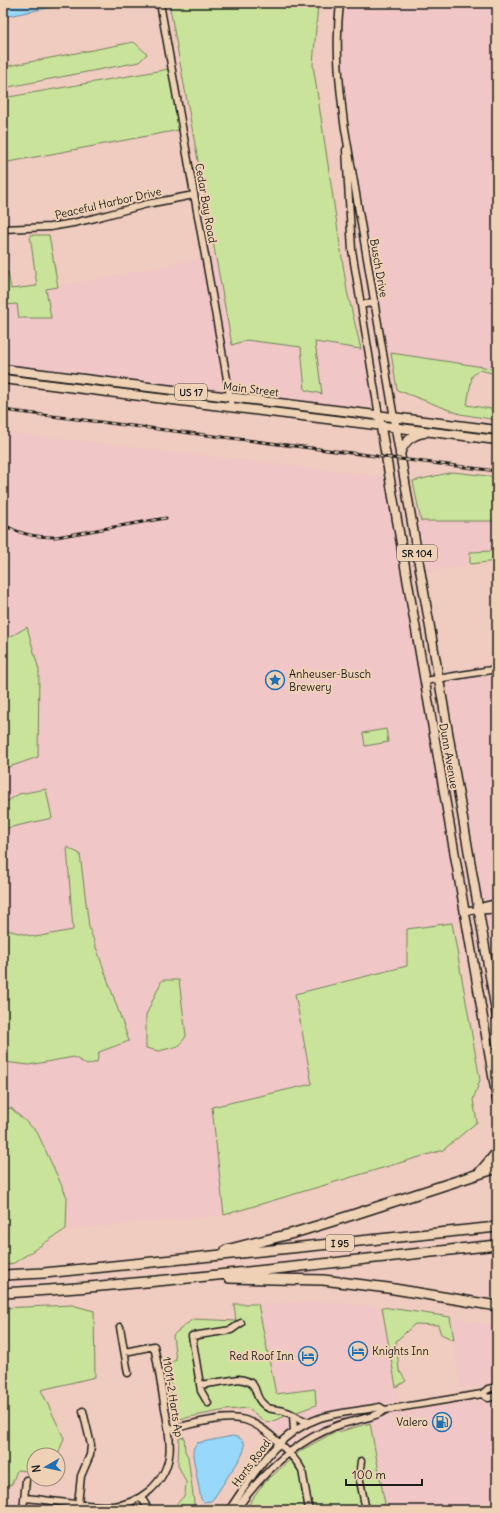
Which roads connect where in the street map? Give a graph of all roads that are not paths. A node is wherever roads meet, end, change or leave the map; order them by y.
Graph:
1 (160, 3) edge
2 (340, 3) edge
3 (344, 123) junction
4 (194, 195) junction
5 (3, 229) edge
6 (375, 302) junction
7 (361, 305) junction
8 (3, 370) edge
9 (65, 376) junction
10 (3, 379) edge
11 (63, 386) junction
12 (230, 397) junction
13 (232, 407) junction
14 (379, 416) junction
15 (394, 418) junction
16 (380, 426) junction
17 (395, 427) junction
18 (497, 430) edge
19 (430, 432) junction
20 (497, 440) edge
21 (400, 455) junction
22 (497, 669) edge
23 (438, 679) junction
24 (425, 681) junction
25 (497, 903) edge
26 (478, 909) junction
27 (497, 909) edge
28 (465, 912) junction
29 (497, 1017) edge
30 (493, 1053) edge
31 (497, 1099) edge
32 (497, 1150) edge
33 (497, 1168) edge
34 (478, 1175) junction
35 (497, 1227) edge
36 (497, 1244) edge
37 (184, 1259) junction
38 (3, 1275) edge
39 (192, 1277) junction
40 (3, 1293) edge
41 (497, 1306) edge
42 (241, 1323) dead end
43 (120, 1327) dead end
44 (125, 1352) junction
45 (128, 1373) dead end
46 (200, 1385) junction
47 (497, 1387) edge
48 (482, 1394) junction
49 (497, 1396) edge
50 (208, 1403) dead end
51 (385, 1410) junction
52 (83, 1411) dead end
53 (293, 1415) junction
54 (311, 1422) junction
55 (170, 1429) junction
56 (294, 1431) junction
57 (279, 1443) junction
58 (289, 1453) junction
59 (361, 1461) dead end
60 (26, 1480) dead end
61 (141, 1497) junction
62 (24, 1498) junction
63 (78, 1504) junction
64 (99, 1508) edge
65 (23, 1510) edge
66 (149, 1510) edge
67 (229, 1510) edge
68 (236, 1510) edge
69 (309, 1510) edge
70 (366, 1510) edge

1 - 4 street, Cedar Bay Road
2 - 3 street, Busch Drive
3 - 6 street, Busch Drive
3 - 7 street, Busch Drive
4 - 5 street, Peaceful Harbor Drive
4 - 12 street, Cedar Bay Road
6 - 7 street
6 - 15 street, Busch Drive
7 - 14 street, Busch Drive
8 - 9 main road, Main Street / US 17
9 - 11 street
9 - 12 main road, Main Street / US 17
10 - 11 main road, Main Street / US 17
11 - 13 main road, Main Street / US 17
12 - 13 street, Cedar Bay Road
12 - 14 main road, Main Street / US 17
13 - 16 main road, Main Street / US 17
14 - 15 main road, Main Street / US 17
14 - 16 main road, Dunn Avenue / SR 104
15 - 17 main road, Dunn Avenue / SR 104
15 - 18 main road, Main Street / US 17
16 - 17 main road, Main Street / US 17
16 - 24 main road, Dunn Avenue / SR 104
17 - 19 main road, Main Street / US 17
17 - 21 main road, Dunn Avenue / SR 104
19 - 20 main road, Main Street / US 17
19 - 21 main road
21 - 23 main road, Dunn Avenue / SR 104
22 - 23 street
23 - 24 street
23 - 26 main road, Dunn Avenue / SR 104
24 - 28 main road, Dunn Avenue / SR 104
25 - 26 street
26 - 27 street
26 - 28 street
26 - 29 main road, Dunn Avenue / SR 104
28 - 30 main road, Dunn Avenue / SR 104
30 - 31 main road, Dunn Avenue / SR 104
32 - 34 highway
33 - 34 highway
34 - 37 highway
35 - 37 highway, I 95
36 - 39 highway, I 95
37 - 38 highway, I 95
39 - 40 highway, I 95
39 - 41 highway
42 - 46 street
43 - 44 street
44 - 45 street
44 - 55 street, 11011-2 Harts Ap
46 - 50 street
46 - 53 street
47 - 48 street, Harts Road
48 - 49 street, Harts Road
48 - 51 street, Harts Road
51 - 54 street, Harts Road
51 - 58 street, Harts Road
52 - 63 street
53 - 54 street
53 - 56 street
54 - 56 street, Harts Road
55 - 57 street
55 - 61 street, 11011-2 Harts Ap
56 - 57 street, Harts Road
57 - 58 street
57 - 67 street, Harts Road
58 - 68 street, Harts Road
58 - 69 street
59 - 70 street
60 - 62 street
61 - 64 street, 11011-2 Harts Ap
61 - 66 street
62 - 63 street, 11011-2 Harts Ap
62 - 65 street
63 - 64 street, 11011-2 Harts Ap

